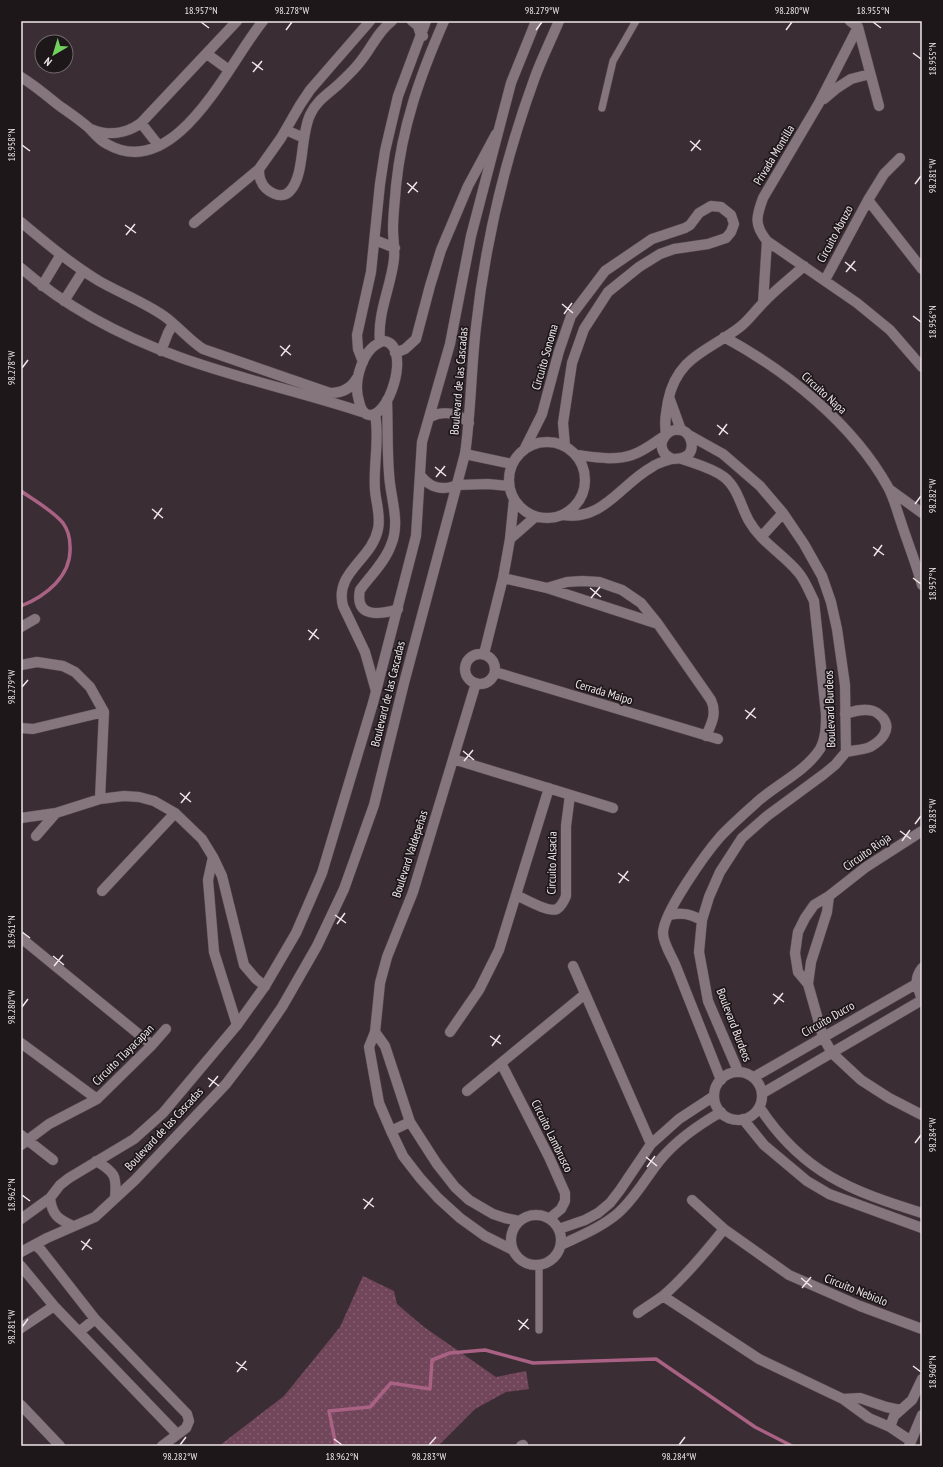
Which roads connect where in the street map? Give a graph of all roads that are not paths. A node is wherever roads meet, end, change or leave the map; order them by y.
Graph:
1 (237, 21) edge
2 (263, 21) edge
3 (370, 21) edge
4 (392, 21) edge
5 (412, 21) edge
6 (426, 21) edge
7 (444, 21) edge
8 (536, 21) edge
9 (559, 21) edge
10 (636, 21) edge
11 (854, 24) edge
12 (421, 36) junction
13 (435, 42) junction
14 (206, 54) junction
15 (229, 70) junction
16 (870, 74) junction
17 (21, 77) edge
18 (820, 103) junction
19 (878, 106) dead end
20 (602, 108) dead end
21 (141, 123) junction
22 (89, 128) junction
23 (499, 128) junction
24 (286, 130) junction
25 (304, 138) junction
26 (159, 146) junction
27 (900, 158) dead end
28 (259, 169) junction
29 (868, 200) junction
30 (21, 222) edge
31 (757, 222) joint
32 (194, 223) dead end
33 (375, 240) junction
34 (767, 241) junction
35 (394, 248) junction
36 (60, 256) junction
37 (804, 266) junction
38 (21, 268) edge
39 (922, 269) edge
40 (83, 271) junction
41 (825, 280) junction
42 (42, 286) junction
43 (64, 301) junction
44 (763, 302) junction
45 (174, 324) junction
46 (724, 337) junction
47 (380, 342) junction
48 (161, 351) junction
49 (395, 353) junction
50 (363, 362) junction
51 (922, 367) edge
52 (357, 378) junction
53 (293, 386) junction
54 (669, 397) junction
55 (387, 400) junction
56 (362, 412) junction
57 (375, 414) junction
58 (430, 417) junction
59 (469, 423) junction
60 (685, 432) junction
61 (665, 435) junction
62 (566, 446) junction
63 (525, 448) junction
64 (465, 454) junction
65 (576, 455) junction
66 (677, 459) junction
67 (512, 464) junction
68 (421, 476) junction
69 (457, 485) junction
70 (509, 486) junction
71 (889, 489) junction
72 (514, 499) junction
73 (783, 513) junction
74 (922, 513) edge
75 (564, 515) junction
76 (536, 517) junction
77 (761, 537) junction
78 (510, 539) junction
79 (503, 578) junction
80 (922, 585) edge
81 (547, 588) junction
82 (398, 608) junction
83 (35, 619) dead end
84 (658, 624) junction
85 (21, 627) edge
86 (484, 654) junction
87 (21, 665) edge
88 (495, 672) junction
89 (476, 683) junction
90 (376, 691) junction
91 (104, 712) junction
92 (845, 714) junction
93 (21, 728) edge
94 (706, 736) junction
95 (718, 740) dead end
96 (846, 752) junction
97 (453, 759) junction
98 (792, 775) junction
99 (549, 788) junction
100 (804, 790) junction
101 (570, 795) junction
102 (100, 799) junction
103 (614, 808) dead end
104 (56, 813) junction
105 (175, 813) junction
106 (21, 818) edge
107 (922, 831) edge
108 (36, 836) dead end
109 (213, 857) junction
110 (102, 891) dead end
111 (516, 895) junction
112 (829, 896) junction
113 (669, 915) junction
114 (702, 920) junction
115 (21, 938) edge
116 (573, 966) dead end
117 (922, 968) edge
118 (808, 984) junction
119 (916, 984) junction
120 (265, 986) junction
121 (585, 994) junction
122 (922, 999) edge
123 (237, 1025) junction
124 (166, 1029) dead end
125 (375, 1032) junction
126 (450, 1032) dead end
127 (823, 1037) junction
128 (21, 1042) edge
129 (152, 1045) junction
130 (832, 1053) junction
131 (501, 1063) junction
132 (738, 1071) junction
133 (754, 1077) junction
134 (720, 1080) junction
135 (467, 1091) dead end
136 (762, 1093) junction
137 (714, 1096) junction
138 (97, 1099) junction
139 (760, 1108) junction
140 (721, 1112) junction
141 (922, 1115) edge
142 (743, 1119) junction
143 (410, 1122) junction
144 (391, 1131) junction
145 (23, 1140) edge
146 (651, 1144) junction
147 (53, 1160) dead end
148 (96, 1161) junction
149 (50, 1198) junction
150 (115, 1198) junction
151 (692, 1200) dead end
152 (922, 1213) edge
153 (550, 1218) junction
154 (21, 1219) edge
155 (519, 1221) junction
156 (73, 1226) junction
157 (922, 1228) edge
158 (559, 1229) junction
159 (724, 1229) junction
160 (35, 1245) junction
161 (561, 1245) junction
162 (513, 1250) junction
163 (21, 1252) edge
164 (539, 1265) junction
165 (21, 1266) edge
166 (662, 1296) junction
167 (54, 1306) junction
168 (638, 1313) dead end
169 (95, 1319) junction
170 (21, 1328) edge
171 (922, 1329) edge
172 (539, 1330) dead end
173 (79, 1332) junction
174 (922, 1378) edge
175 (842, 1399) junction
176 (21, 1405) edge
177 (900, 1410) junction
178 (922, 1415) edge
179 (890, 1427) junction
180 (177, 1434) junction
181 (910, 1443) edge
182 (60, 1446) edge
183 (162, 1446) edge

1 - 14 street
2 - 15 street
3 - 24 street
4 - 25 street
5 - 12 street
6 - 12 street
7 - 13 street
8 - 23 street, Boulevard de las Cascadas
9 - 59 street, Boulevard de las Cascadas
10 - 20 lane
11 - 16 street, Privada Montilla
11 - 18 street, Privada Montilla
12 - 13 street
12 - 33 street
13 - 35 street
14 - 15 street
14 - 21 street
15 - 26 street
16 - 18 street, Privada Montilla
16 - 19 street, Privada Montilla
17 - 22 street
18 - 31 street, Privada Montilla
21 - 22 street
21 - 26 street
22 - 26 street
23 - 49 street
23 - 58 street, Boulevard de las Cascadas
24 - 25 street
24 - 28 street
25 - 28 street
27 - 29 street, Circuito Abruzo
28 - 32 street
29 - 39 street, Circuito Abruzo
29 - 41 street, Circuito Abruzo
30 - 36 street
31 - 34 street, Circuito Abruzo
33 - 35 street
33 - 50 street
34 - 37 street, Circuito Abruzo
34 - 44 street
35 - 47 street
36 - 40 street
36 - 42 street
37 - 41 street, Circuito Abruzo
37 - 44 street
38 - 42 street
40 - 43 street
40 - 45 street
41 - 51 street, Circuito Abruzo
42 - 43 street
43 - 48 street
44 - 46 street
45 - 48 street
45 - 53 street
46 - 54 street
46 - 71 street, Circuito Napa
47 - 49 street
47 - 50 street
48 - 53 street
49 - 55 street
50 - 52 street
52 - 53 street
52 - 56 street
53 - 56 street
54 - 60 street
54 - 61 street
55 - 57 street
55 - 82 street
56 - 57 street
57 - 90 street
58 - 59 street
58 - 68 street, Boulevard de las Cascadas
59 - 64 street, Boulevard de las Cascadas
60 - 61 street
60 - 66 street
60 - 73 street, Boulevard Burdeos
61 - 65 street
61 - 66 street
62 - 63 street
62 - 63 street, Circuito Sonoma
62 - 65 street
63 - 67 street
64 - 67 street
64 - 69 street, Boulevard de las Cascadas
65 - 75 street
66 - 75 street
66 - 77 street, Boulevard Burdeos
67 - 70 street
68 - 69 street
68 - 82 street, Boulevard de las Cascadas
69 - 70 street
69 - 150 street, Boulevard de las Cascadas
70 - 72 street
71 - 74 street, Circuito Napa
71 - 80 street, Circuito Napa
72 - 76 street
72 - 78 street
73 - 77 street
73 - 92 street, Boulevard Burdeos
75 - 76 street
76 - 78 street
77 - 98 street, Boulevard Burdeos
78 - 79 street
79 - 81 street
79 - 86 street
81 - 84 street
81 - 84 street
82 - 90 street, Boulevard de las Cascadas
83 - 85 street
84 - 94 street
86 - 88 street
86 - 89 street
87 - 91 street
88 - 89 street
88 - 94 street, Cerrada Maipo
89 - 97 street, Boulevard Valdepeñas
90 - 120 street, Boulevard de las Cascadas
91 - 93 street
91 - 102 street
92 - 96 street, Boulevard Burdeos
92 - 96 street
94 - 95 street, Cerrada Maipo
96 - 100 street, Boulevard Burdeos
97 - 99 street
97 - 125 street, Boulevard Valdepeñas
98 - 100 street
98 - 113 street, Boulevard Burdeos
99 - 101 street
99 - 111 street, Circuito Alsacia
100 - 114 street, Boulevard Burdeos
101 - 103 street
101 - 111 street, Circuito Alsacia
102 - 104 street
102 - 105 street
104 - 106 street
104 - 108 street
105 - 109 street
105 - 110 street
107 - 112 street, Circuito Rioja
109 - 120 street
109 - 123 street
111 - 126 street, Circuito Alsacia
112 - 118 street, Circuito Rioja
112 - 118 street, Circuito Rioja
113 - 114 street
113 - 134 street, Boulevard Burdeos
114 - 132 street, Boulevard Burdeos
115 - 129 street
116 - 121 street
117 - 119 street
118 - 127 street, Circuito Rioja
119 - 122 street
119 - 127 street, Circuito Ducro
120 - 123 street, Boulevard de las Cascadas
121 - 131 street
121 - 146 street
122 - 130 street
123 - 148 street, Boulevard de las Cascadas
124 - 129 street, Circuito Tlayacapan
125 - 143 street
125 - 144 street, Boulevard Valdepeñas
127 - 130 street, Circuito Rioja
127 - 133 street, Circuito Ducro
128 - 138 street
129 - 138 street, Circuito Tlayacapan
130 - 136 street
130 - 141 street, Circuito Rioja
131 - 135 street
131 - 153 street, Circuito Lambrusco
132 - 133 street
132 - 134 street
133 - 136 street
134 - 137 street
136 - 139 street
137 - 140 street
137 - 146 street
138 - 145 street, Circuito Tlayacapan
139 - 142 street
139 - 152 street
140 - 142 street
140 - 161 street
142 - 157 street
143 - 144 street
143 - 155 street
144 - 162 street, Boulevard Valdepeñas
145 - 147 street
146 - 158 street
148 - 149 street, Boulevard de las Cascadas
148 - 150 street
149 - 154 street, Boulevard de las Cascadas
149 - 156 street
150 - 156 street, Boulevard de las Cascadas
151 - 159 street, Circuito Nebiolo
153 - 155 street
153 - 158 street
155 - 162 street
156 - 160 street, Boulevard de las Cascadas
158 - 161 street
159 - 166 street
159 - 171 street, Circuito Nebiolo
160 - 163 street, Boulevard de las Cascadas
160 - 169 street
161 - 164 street
162 - 164 street
164 - 172 lane
165 - 167 street
166 - 168 street
166 - 175 street
167 - 170 street
167 - 173 street
169 - 173 street
169 - 180 street
173 - 180 street
174 - 177 street
175 - 177 street
175 - 179 street
176 - 182 street
177 - 179 street
178 - 181 street
179 - 181 street
180 - 183 street

